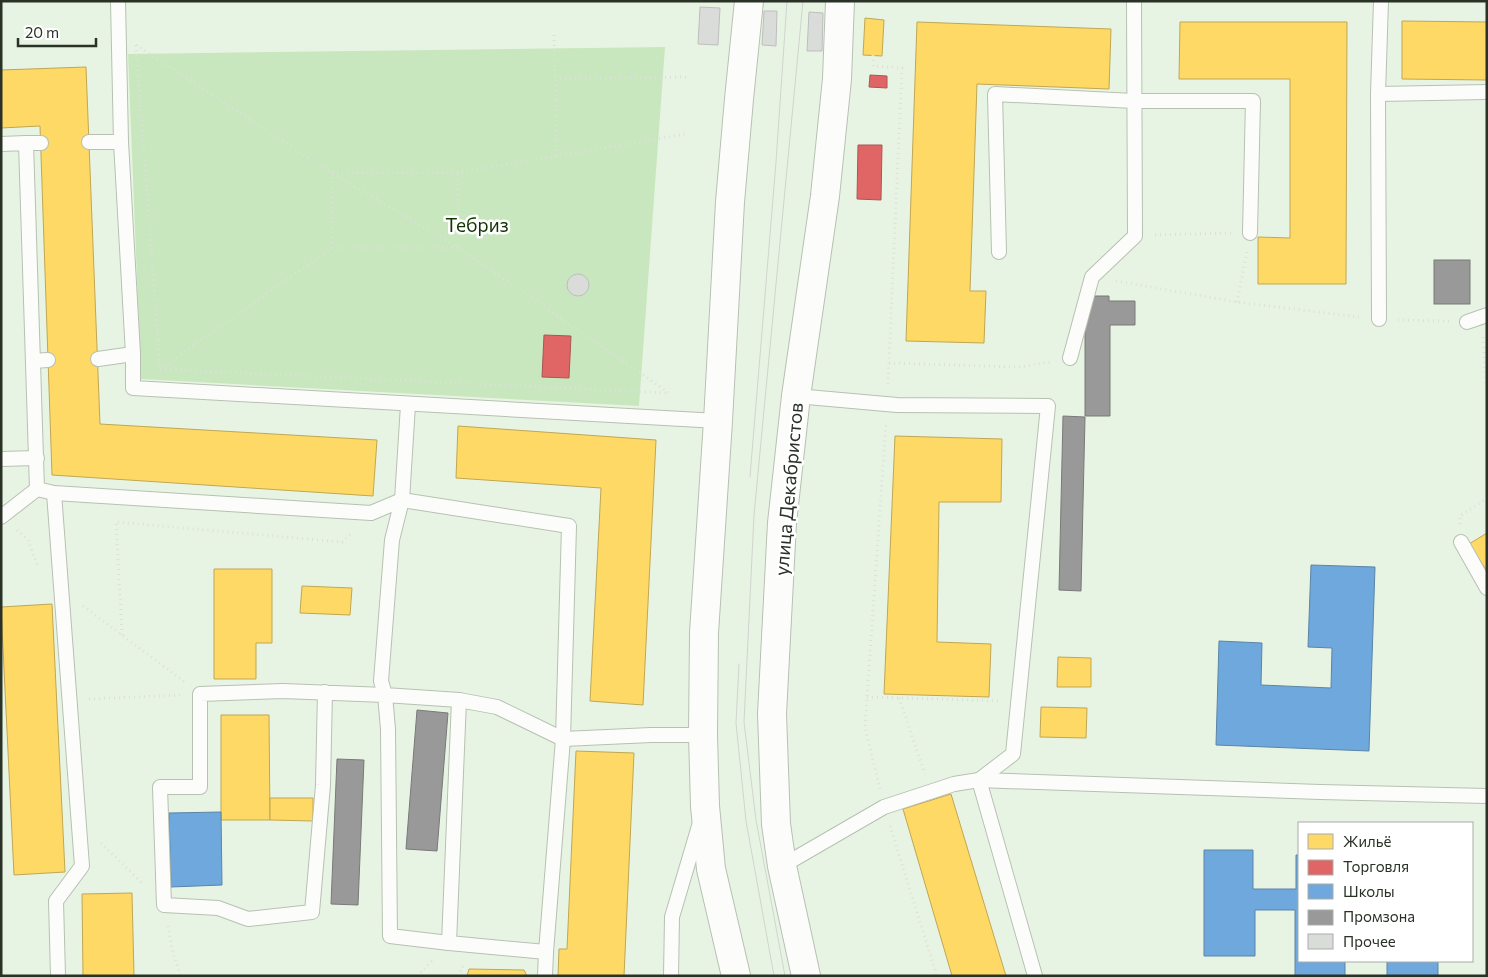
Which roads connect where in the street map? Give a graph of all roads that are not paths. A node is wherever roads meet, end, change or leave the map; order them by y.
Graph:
1 (118, 1) edge
2 (749, 1) edge
3 (840, 1) edge
4 (1134, 1) edge
5 (1381, 1) edge
6 (1487, 92) edge
7 (1378, 94) junction
8 (1134, 101) junction
9 (89, 142) dead end
10 (121, 142) junction
11 (26, 143) junction
12 (41, 143) dead end
13 (1, 144) edge
14 (1250, 232) road end
15 (998, 252) dead end
16 (1487, 315) edge
17 (1379, 319) road end
18 (1467, 322) road end
19 (133, 354) junction
20 (1070, 358) dead end
21 (98, 359) dead end
22 (48, 360) dead end
23 (33, 361) junction
24 (796, 396) junction
25 (408, 405) junction
26 (718, 422) junction
27 (1, 458) edge
28 (37, 458) junction
29 (37, 489) junction
30 (54, 493) junction
31 (402, 500) junction
32 (1, 517) edge
33 (1461, 542) road end
34 (1487, 588) edge
35 (325, 692) junction
36 (385, 695) junction
37 (459, 700) junction
38 (703, 735) junction
39 (563, 739) junction
40 (979, 780) junction
41 (1487, 796) edge
42 (705, 806) junction
43 (782, 866) junction
44 (450, 943) junction
45 (546, 952) junction
46 (58, 976) edge
47 (545, 976) edge
48 (671, 976) edge
49 (736, 976) edge
50 (806, 976) edge
51 (1035, 976) edge

1 - 10 lane
2 - 26 main road
3 - 24 main road, улица Декабристов
4 - 8 lane
5 - 7 lane
6 - 7 lane
7 - 17 lane
8 - 14 lane
8 - 15 lane
8 - 20 lane
9 - 10 lane
10 - 19 lane
11 - 12 lane
11 - 13 lane
11 - 23 lane
16 - 18 lane
19 - 21 lane
19 - 25 lane
22 - 23 lane
23 - 28 lane
24 - 40 lane
24 - 43 main road, улица Декабристов
25 - 26 lane
25 - 31 lane
26 - 38 main road
27 - 28 lane
28 - 29 lane
29 - 30 lane
29 - 32 lane
30 - 31 lane
30 - 46 lane
31 - 36 lane
31 - 39 lane
33 - 34 lane
35 - 35 lane
35 - 36 lane
36 - 37 lane
36 - 44 lane
37 - 39 lane
37 - 44 lane
38 - 39 lane
38 - 42 main road
39 - 45 lane
40 - 41 lane
40 - 43 lane
40 - 51 lane
42 - 48 lane
42 - 49 main road
43 - 50 main road, улица Декабристов
44 - 45 lane
45 - 47 lane

